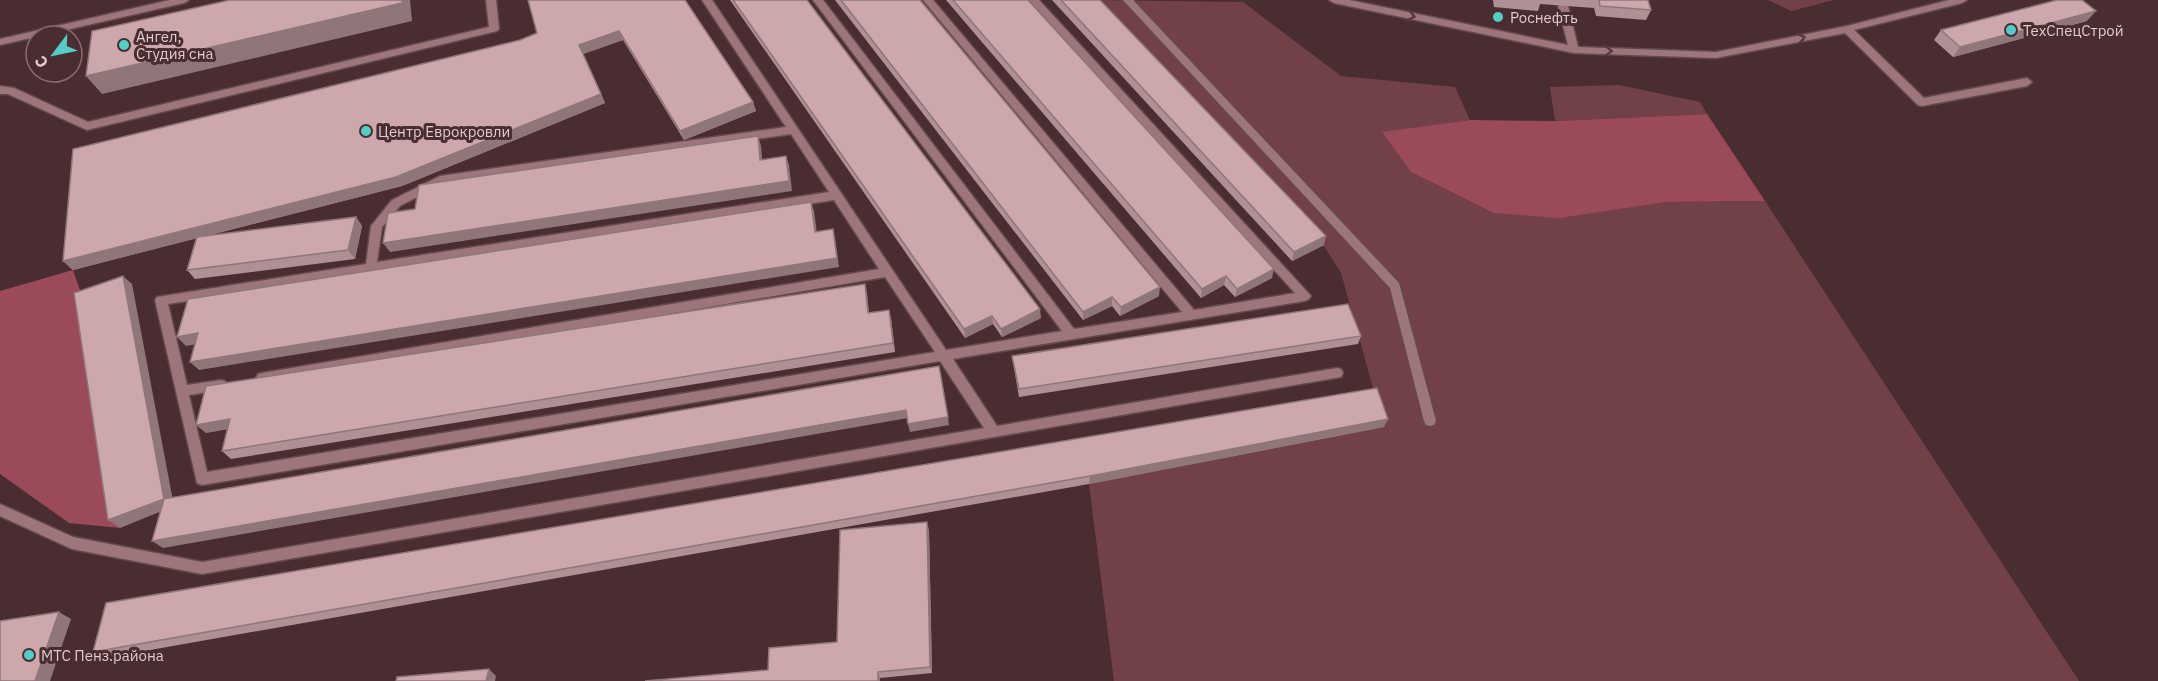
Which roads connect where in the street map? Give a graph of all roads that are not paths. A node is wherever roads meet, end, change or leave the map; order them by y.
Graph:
1 (184, 0) edge
2 (491, 0) edge
3 (707, 0) edge
4 (818, 0) edge
5 (928, 0) edge
6 (1034, 0) edge
7 (1128, 0) edge
8 (1334, 0) edge
9 (1962, 0) edge
10 (1563, 6) dead end
11 (1847, 30) junction
12 (0, 42) edge
13 (1574, 50) junction
14 (2027, 82) dead end
15 (0, 90) edge
16 (793, 130) junction
17 (837, 195) junction
18 (371, 267) junction
19 (888, 272) junction
20 (1192, 315) junction
21 (1071, 334) junction
22 (943, 355) junction
23 (1337, 373) dead end
24 (253, 380) edge
25 (229, 384) edge
26 (182, 392) junction
27 (1430, 421) dead end
28 (994, 432) junction
29 (0, 510) edge

1 - 12 street
2 - 15 street
3 - 16 street
4 - 21 street
5 - 20 street
6 - 20 street
7 - 27 street
8 -> 13 street
9 - 11 street
10 - 13 street
13 -> 11 street
11 - 14 street
16 - 17 street
16 - 18 street
17 - 18 street
17 - 19 street
18 - 26 street
19 - 22 street
19 - 24 street
20 - 21 street
21 - 22 street
22 - 26 street
22 - 28 street
23 - 28 street
25 - 26 street
28 - 29 street

